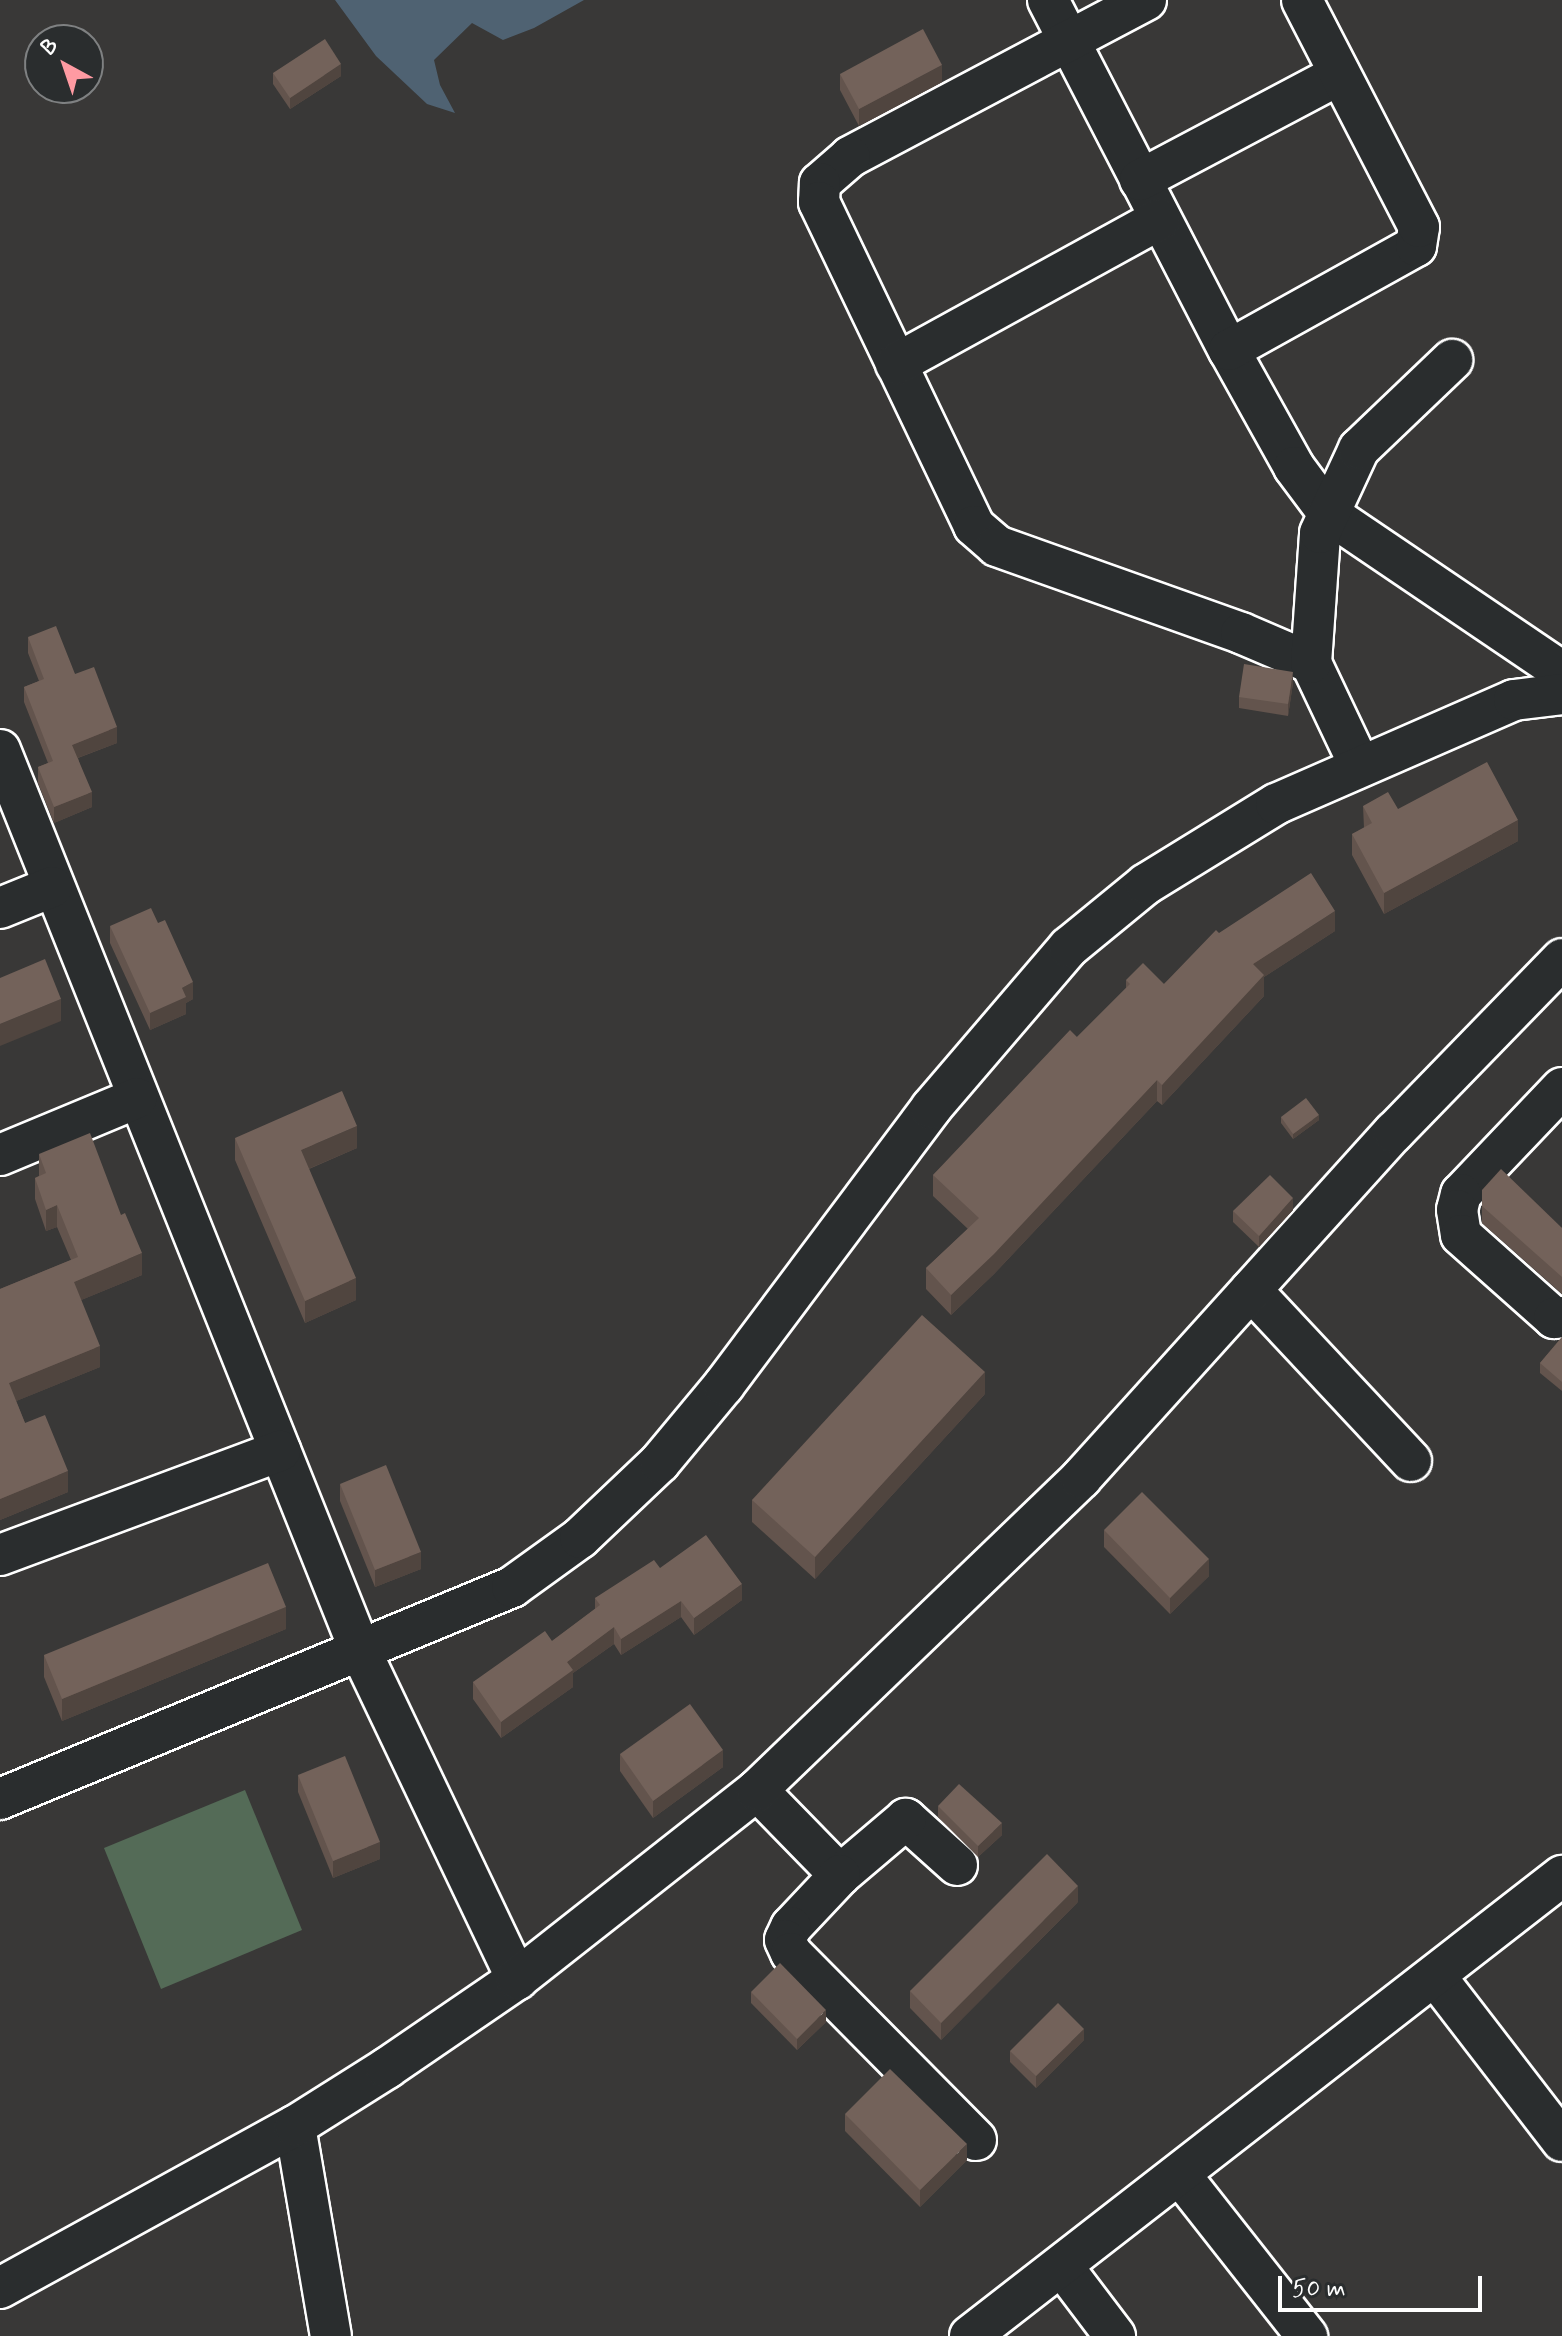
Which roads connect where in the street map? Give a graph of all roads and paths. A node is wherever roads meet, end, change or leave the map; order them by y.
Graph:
1 (1048, 0) edge
2 (1146, 0) edge
3 (1302, 0) edge
4 (1069, 41) junction
5 (1340, 74) junction
6 (1140, 180) junction
7 (1160, 219) junction
8 (1229, 350) junction
9 (1452, 360) dead end
10 (896, 364) junction
11 (1329, 514) junction
12 (1311, 663) junction
13 (1562, 672) edge
14 (1562, 694) edge
15 (0, 750) edge
16 (1360, 766) junction
17 (52, 887) junction
18 (0, 908) edge
19 (1562, 959) edge
20 (1562, 1088) edge
21 (137, 1098) junction
22 (0, 1155) edge
23 (1251, 1290) junction
24 (1562, 1317) edge
25 (280, 1451) junction
26 (1411, 1461) dead end
27 (0, 1555) edge
28 (360, 1650) junction
29 (757, 1790) junction
30 (0, 1799) edge
31 (957, 1865) dead end
32 (840, 1875) junction
33 (1559, 1884) edge
34 (1435, 1976) junction
35 (517, 1979) junction
36 (295, 2126) junction
37 (976, 2140) dead end
38 (1562, 2141) edge
39 (1181, 2176) junction
40 (1062, 2266) junction
41 (0, 2288) edge
42 (331, 2336) edge
43 (970, 2336) edge
44 (1115, 2336) edge
45 (1307, 2336) edge

1 - 4 street
2 - 4 street
3 - 5 street
4 - 6 street
4 - 10 street
5 - 6 street
5 - 8 street
6 - 7 street
7 - 8 street
7 - 10 street
8 - 11 street
9 - 11 street
10 - 12 street
11 - 12 street
11 - 13 street
12 - 16 street
14 - 16 street
15 - 17 street
16 - 28 street
17 - 18 street
17 - 21 street
19 - 23 street
20 - 24 street
21 - 22 street
21 - 25 street
23 - 26 street
23 - 29 street
25 - 27 street
25 - 28 street
28 - 30 street
28 - 35 street
29 - 32 street
29 - 35 street
31 - 32 street
32 - 37 street
33 - 34 street
34 - 38 street
34 - 39 street
35 - 36 street
36 - 41 street
36 - 42 street
39 - 40 street
39 - 45 street
40 - 43 street
40 - 44 street

